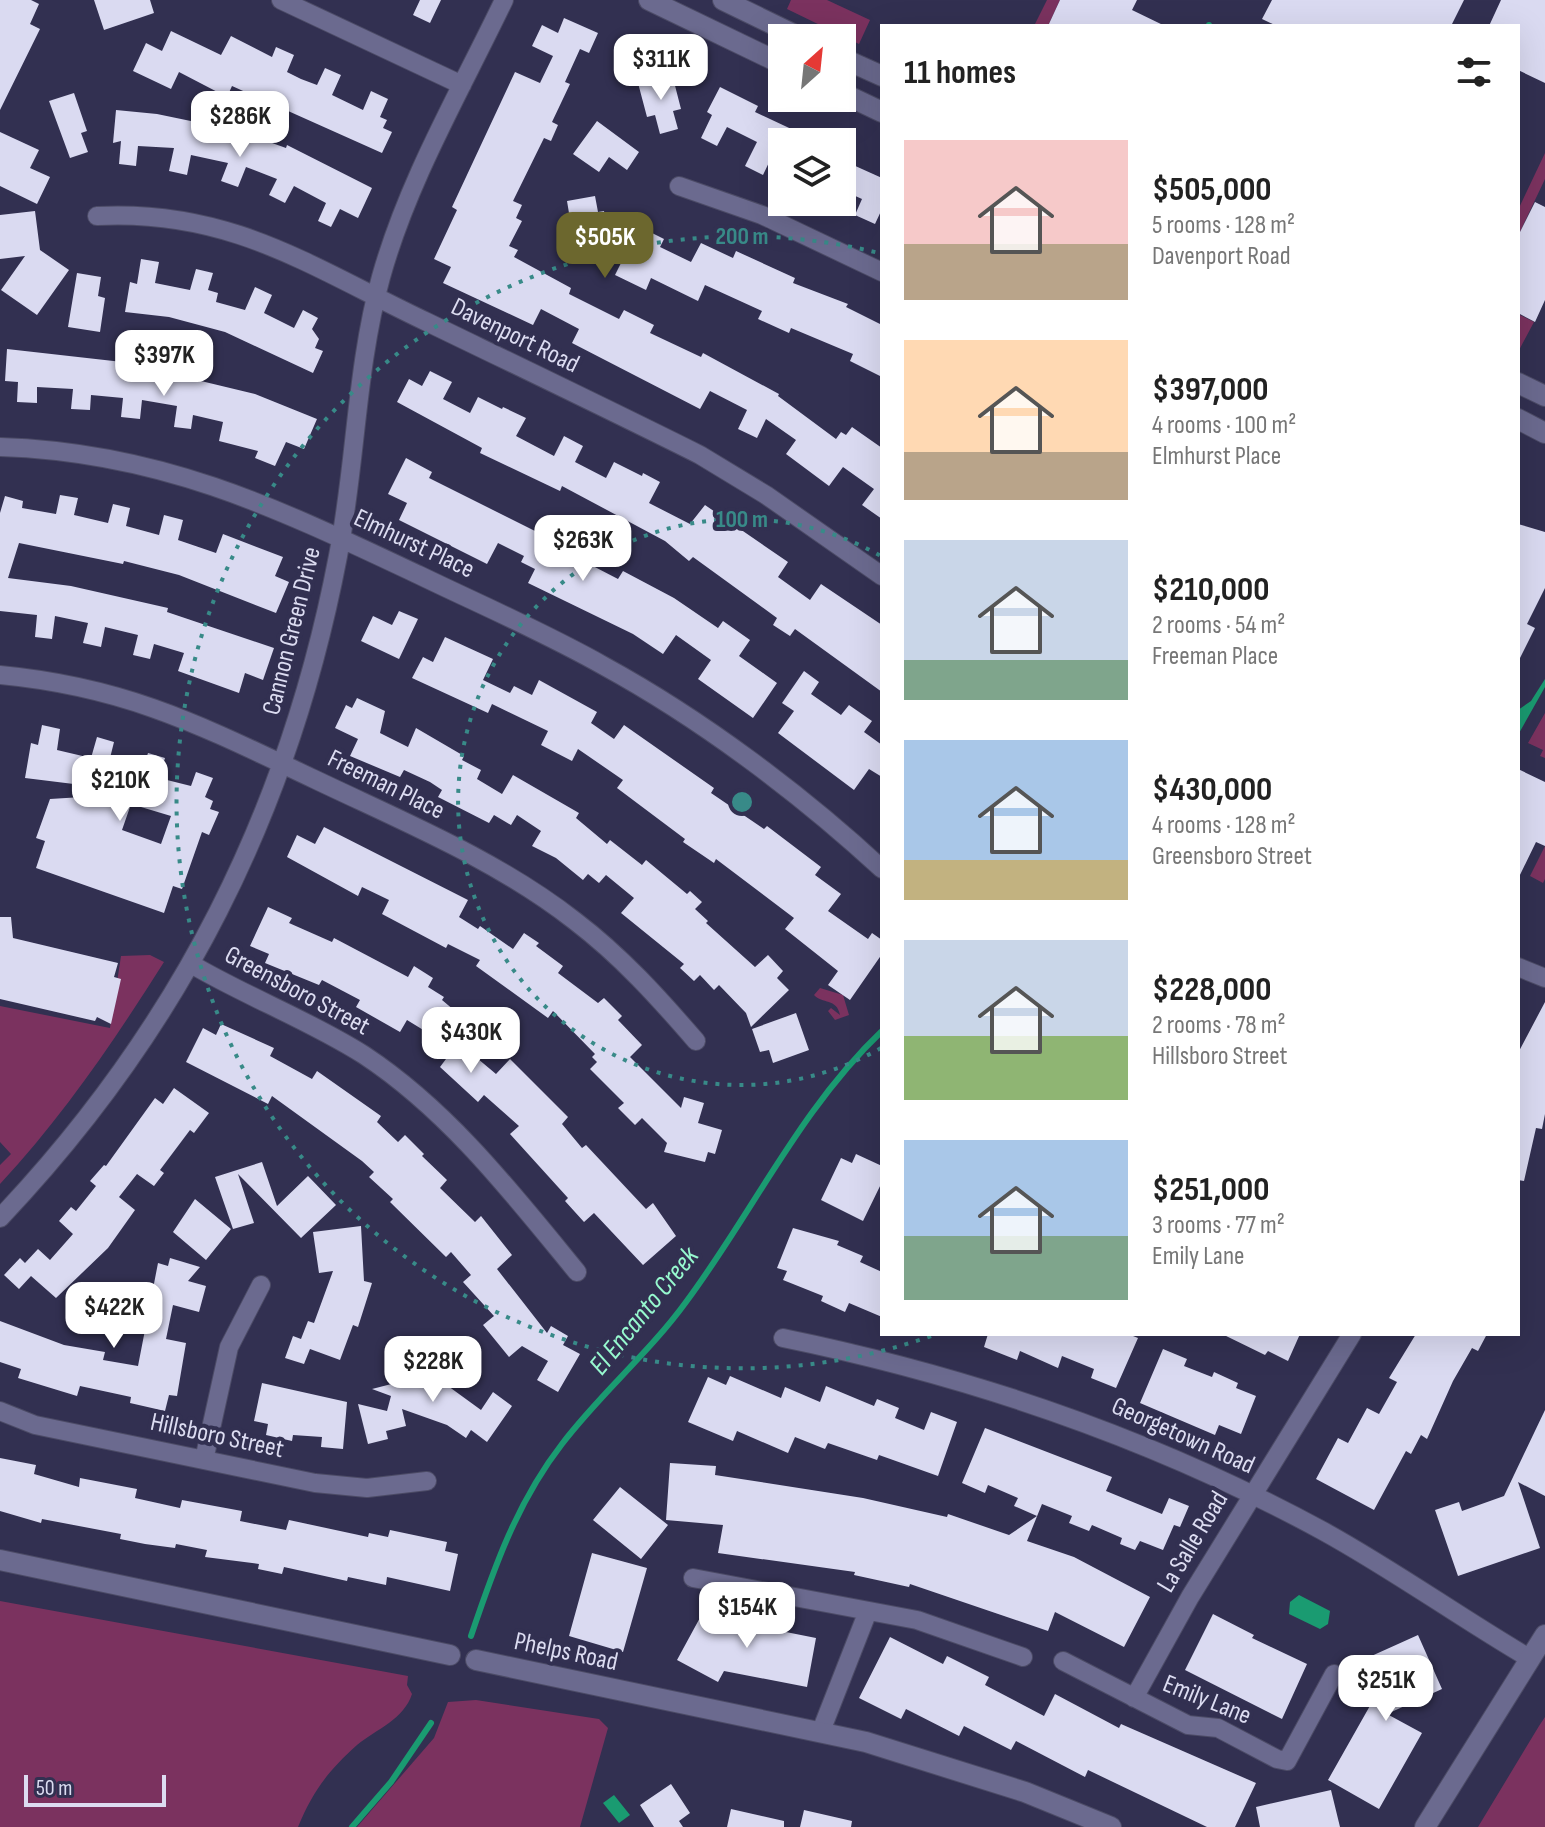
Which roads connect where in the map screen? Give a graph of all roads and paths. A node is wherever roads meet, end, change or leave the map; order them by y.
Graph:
1 (281, 0) edge
2 (504, 0) edge
3 (649, 0) edge
4 (723, 0) edge
5 (772, 24) edge
6 (768, 57) edge
7 (856, 64) edge
8 (880, 75) edge
9 (462, 85) junction
10 (856, 100) edge
11 (880, 111) edge
12 (679, 186) dead end
13 (97, 216) dead end
14 (880, 271) edge
15 (376, 297) junction
16 (1520, 384) edge
17 (1545, 396) edge
18 (1520, 420) edge
19 (1545, 433) edge
20 (0, 447) edge
21 (341, 538) junction
22 (880, 575) edge
23 (0, 675) edge
24 (284, 764) junction
25 (880, 867) edge
26 (191, 964) junction
27 (1520, 968) edge
28 (1545, 978) edge
29 (696, 1041) dead end
30 (0, 1218) edge
31 (577, 1272) dead end
32 (261, 1285) dead end
33 (1351, 1336) edge
34 (783, 1338) dead end
35 (0, 1411) edge
36 (204, 1460) junction
37 (427, 1481) dead end
38 (1252, 1494) junction
39 (0, 1560) edge
40 (693, 1578) dead end
41 (868, 1611) junction
42 (1545, 1635) edge
43 (450, 1655) joint
44 (1023, 1657) dead end
45 (1529, 1658) junction
46 (476, 1660) joint
47 (1063, 1661) dead end
48 (1334, 1674) dead end
49 (1134, 1698) junction
50 (821, 1731) junction
51 (1111, 1827) edge
52 (1425, 1827) edge

1 - 9 street
2 - 9 street, Cannon Green Drive
3 - 6 street
4 - 5 street
7 - 8 street
9 - 15 street, Cannon Green Drive
10 - 11 street
12 - 14 street
13 - 15 street, Davenport Road
15 - 21 street, Cannon Green Drive
15 - 22 street, Davenport Road
16 - 17 street
18 - 19 street
20 - 21 street, Elmhurst Place
21 - 24 street, Cannon Green Drive
21 - 25 street, Elmhurst Place
23 - 24 street, Freeman Place
24 - 26 street, Cannon Green Drive
24 - 29 street, Freeman Place
26 - 30 street, Cannon Green Drive
26 - 31 street, Greensboro Street
27 - 28 street
32 - 36 street
33 - 38 street, La Salle Road
34 - 38 street, Georgetown Road
35 - 36 street, Hillsboro Street
36 - 37 street, Hillsboro Street
38 - 45 street, Georgetown Road
38 - 49 street, La Salle Road
39 - 43 street, Phelps Road
40 - 41 street
41 - 44 street
41 - 50 street
42 - 45 street
43 - 46 street, Phelps Road
45 - 52 street
46 - 50 street, Phelps Road
47 - 49 street, Emily Lane
48 - 49 street, Emily Lane
50 - 51 street, Phelps Road

